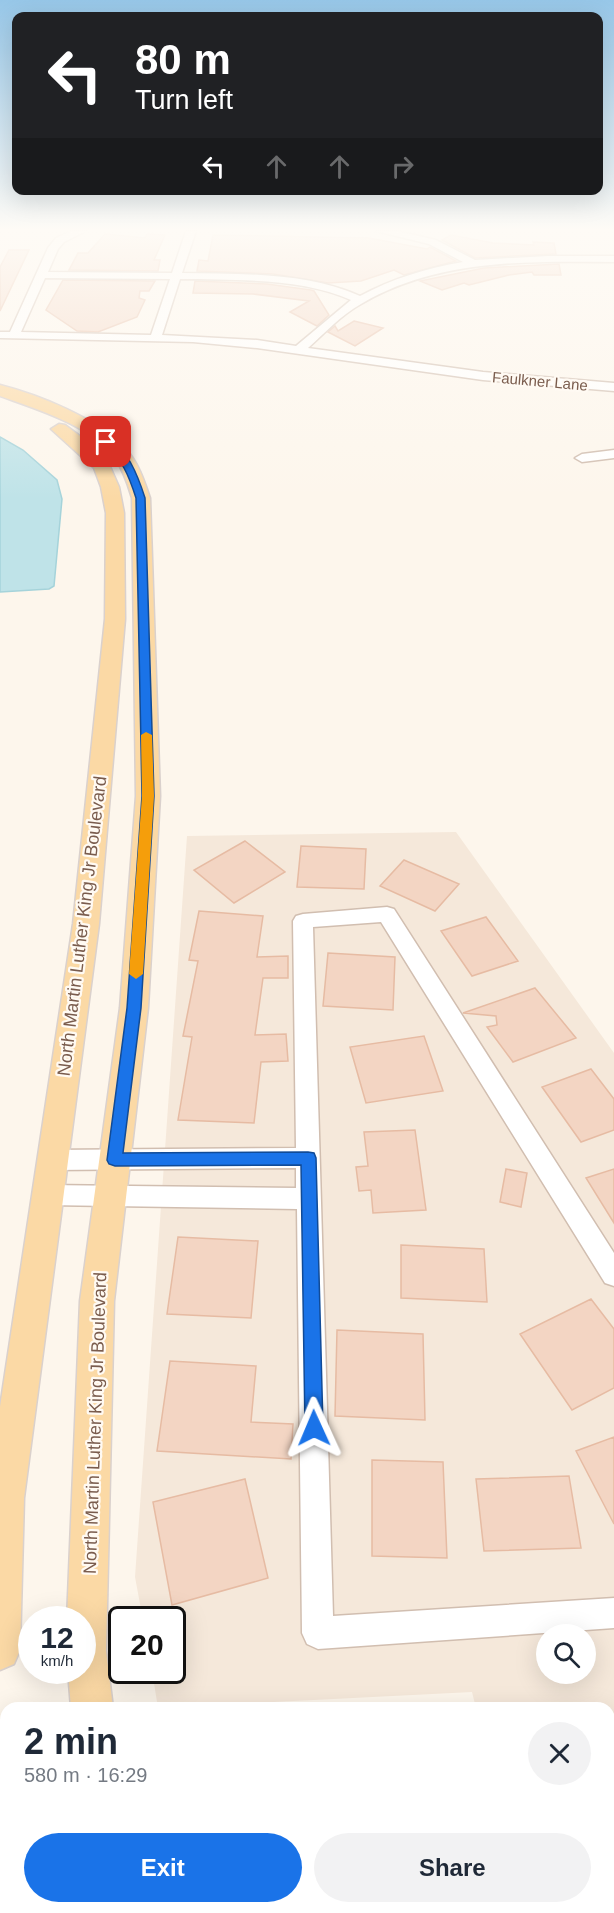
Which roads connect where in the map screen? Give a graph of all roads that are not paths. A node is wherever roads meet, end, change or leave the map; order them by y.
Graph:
1 (21, 320) edge
2 (161, 320) edge
3 (333, 320) edge
4 (0, 335) edge
5 (14, 335) junction
6 (155, 339) junction
7 (300, 349) junction
8 (614, 387) edge
9 (0, 390) edge
10 (0, 404) edge
11 (614, 454) edge
12 (582, 458) dead end
13 (308, 1158) junction
14 (52, 1160) junction
15 (115, 1160) junction
16 (47, 1195) junction
17 (110, 1196) junction
18 (309, 1199) junction
19 (614, 1275) edge
20 (614, 1613) edge
21 (0, 1650) edge
22 (91, 1702) edge

1 - 5 street
2 - 6 street
3 - 7 street
4 - 5 street, Faulkner Lane
5 - 6 street, Faulkner Lane
6 - 7 street, Faulkner Lane
7 - 8 street, Faulkner Lane
9 - 15 main road, North Martin Luther King Jr Boulevard
10 - 14 main road, North Martin Luther King Jr Boulevard
11 - 12 street
13 - 15 street
13 - 18 street
13 - 19 street
14 - 15 street
14 - 16 main road, North Martin Luther King Jr Boulevard
15 - 17 main road, North Martin Luther King Jr Boulevard
16 - 17 street
16 - 21 main road, North Martin Luther King Jr Boulevard
17 - 18 street
17 - 22 main road, North Martin Luther King Jr Boulevard
18 - 20 street

